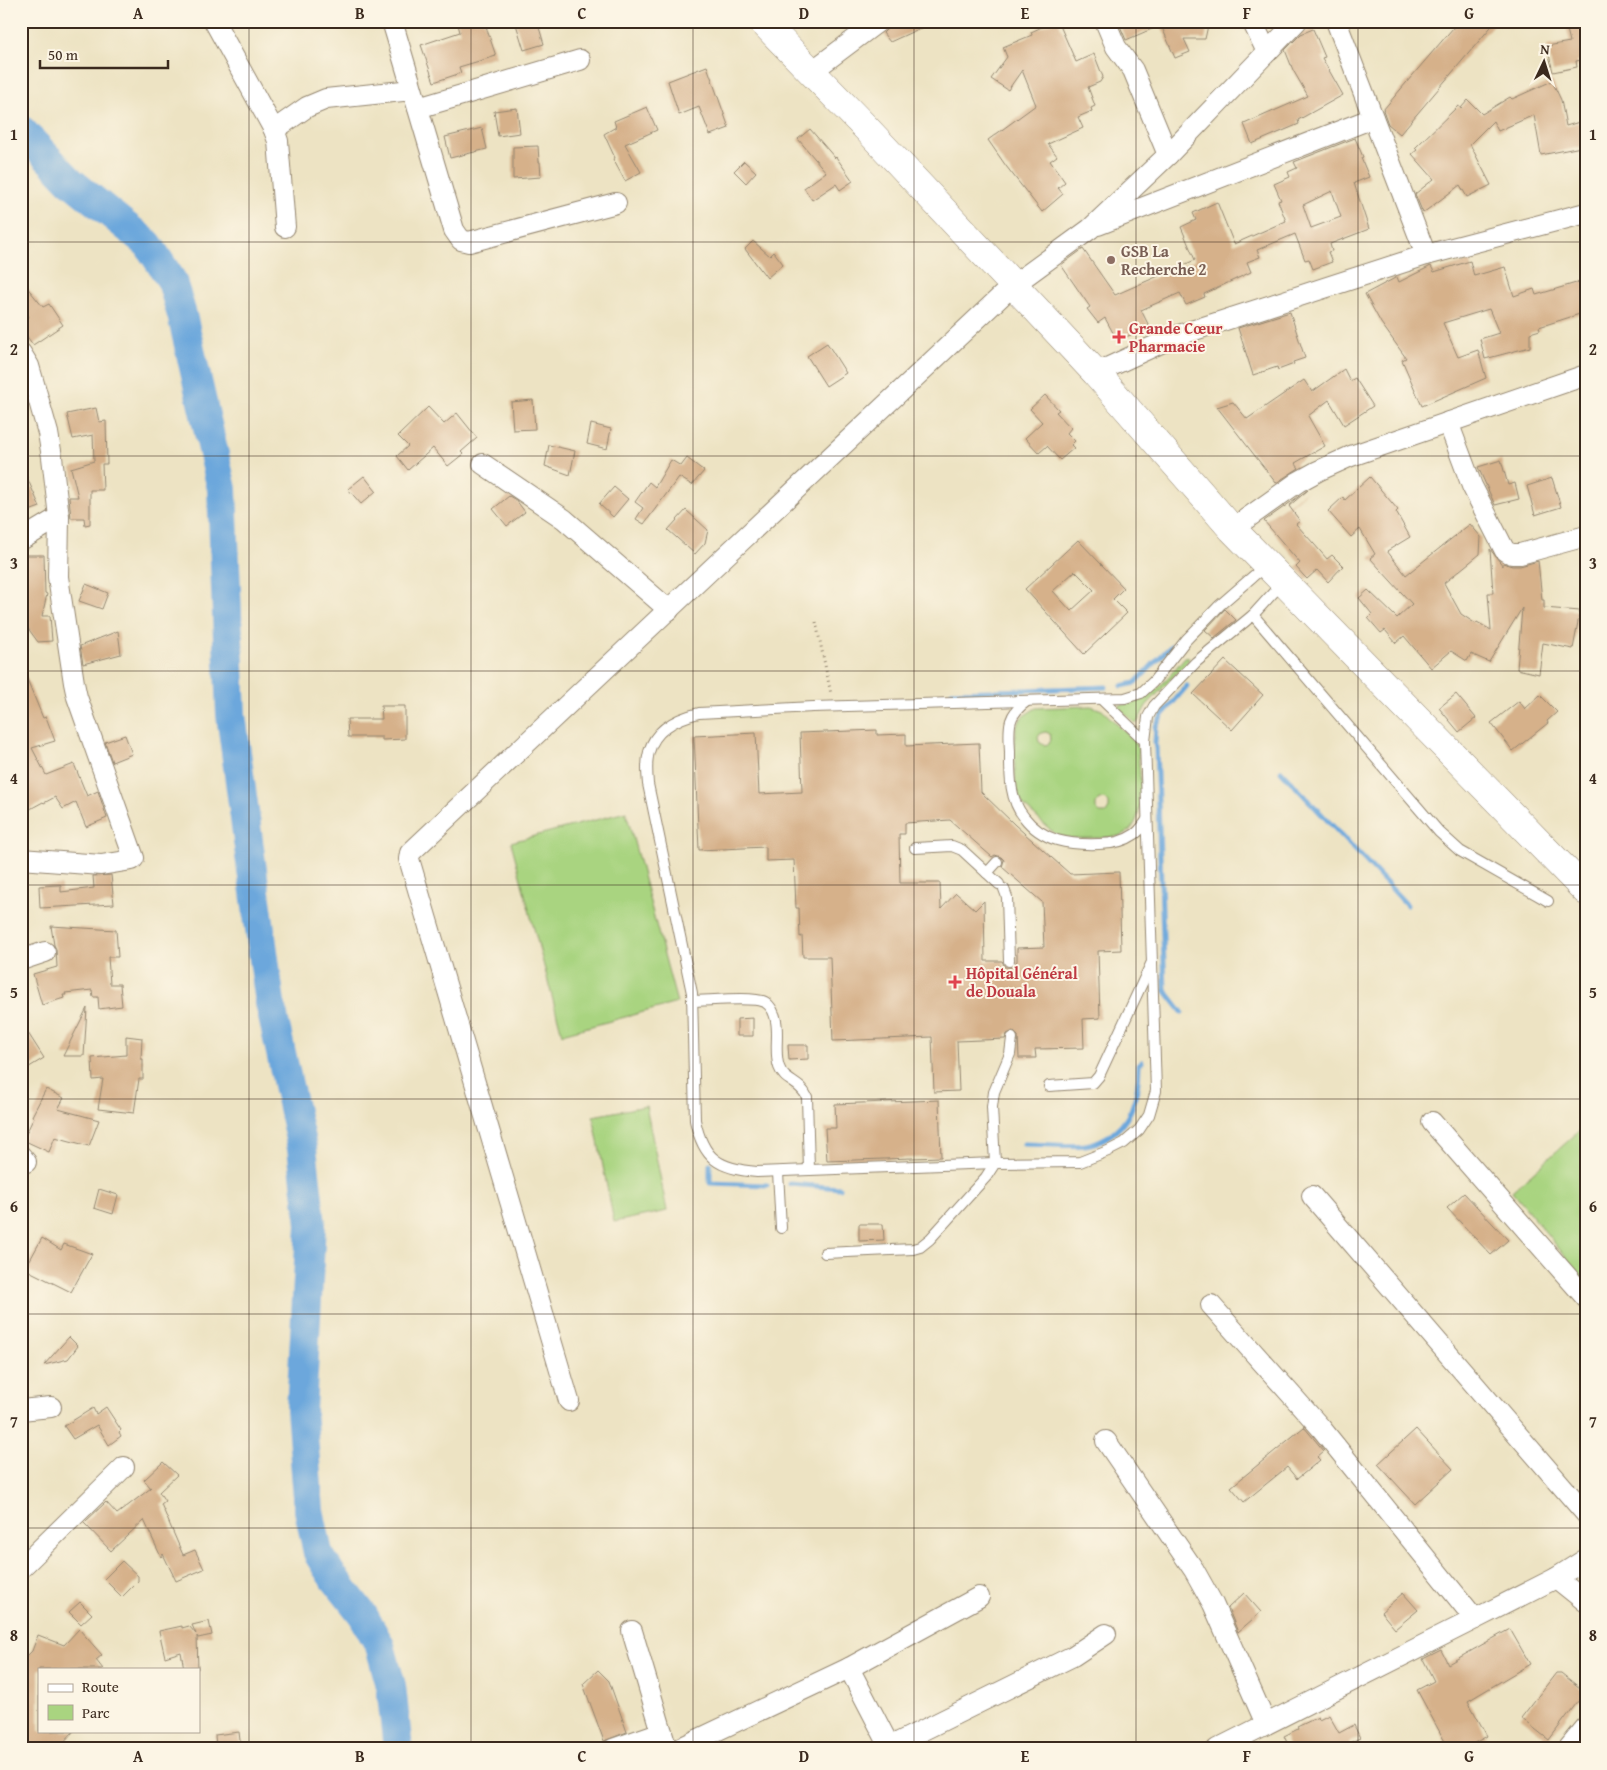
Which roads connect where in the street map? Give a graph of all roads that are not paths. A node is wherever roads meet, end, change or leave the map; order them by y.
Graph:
1 (214, 21) edge
2 (392, 21) edge
3 (762, 21) edge
4 (1106, 21) edge
5 (1252, 21) edge
6 (1297, 21) edge
7 (1336, 21) edge
8 (878, 22) edge
9 (1267, 52) junction
10 (580, 60) dead end
11 (811, 72) junction
12 (415, 99) junction
13 (1373, 118) junction
14 (274, 130) junction
15 (1168, 155) junction
16 (616, 203) dead end
17 (1586, 212) edge
18 (285, 226) dead end
19 (1090, 228) junction
20 (1426, 255) junction
21 (1012, 286) junction
22 (21, 353) edge
23 (1096, 373) junction
24 (1586, 375) edge
25 (1448, 422) junction
26 (483, 464) dead end
27 (59, 517) junction
28 (1232, 530) junction
29 (1586, 536) edge
30 (21, 540) edge
31 (1275, 573) junction
32 (669, 610) junction
33 (1254, 615) junction
34 (1101, 699) junction
35 (1027, 701) junction
36 (1145, 741) junction
37 (1147, 820) junction
38 (916, 848) dead end
39 (21, 859) edge
40 (997, 862) dead end
41 (987, 873) junction
42 (1586, 891) edge
43 (1548, 901) dead end
44 (46, 952) dead end
45 (21, 960) edge
46 (1152, 960) junction
47 (1009, 961) dead end
48 (692, 1001) junction
49 (1012, 1038) dead end
50 (1049, 1086) dead end
51 (1432, 1122) dead end
52 (995, 1163) junction
53 (809, 1170) junction
54 (778, 1172) junction
55 (1312, 1196) dead end
56 (781, 1228) dead end
57 (825, 1253) dead end
58 (1586, 1298) edge
59 (1211, 1305) dead end
60 (569, 1401) dead end
61 (51, 1408) dead end
62 (21, 1410) edge
63 (1106, 1441) dead end
64 (124, 1466) dead end
65 (1586, 1514) edge
66 (1586, 1559) edge
67 (21, 1568) edge
68 (1556, 1578) junction
69 (979, 1597) dead end
70 (1586, 1602) edge
71 (1475, 1620) junction
72 (632, 1631) dead end
73 (1106, 1634) dead end
74 (849, 1668) junction
75 (1266, 1724) junction
76 (1586, 1727) edge
77 (665, 1740) edge
78 (889, 1748) edge
79 (613, 1749) edge
80 (678, 1749) edge
81 (1217, 1749) edge
82 (1568, 1749) edge

1 - 14 street
2 - 12 street
3 - 11 main road
4 - 15 street
5 - 9 street
6 - 9 street
7 - 13 street
8 - 11 street
9 - 15 street
10 - 12 street
11 - 21 main road
12 - 14 street
12 - 16 street
13 - 19 street
13 - 20 street
14 - 18 street
15 - 19 street
17 - 20 street
19 - 21 street
20 - 23 street
21 - 23 main road
21 - 32 street
22 - 27 street
23 - 28 main road
24 - 25 street
25 - 28 street
25 - 29 street
26 - 32 street
27 - 30 street
27 - 39 street
28 - 31 main road
31 - 33 lane
31 - 34 lane
31 - 42 main road
32 - 60 street
33 - 36 lane
33 - 43 lane
34 - 35 lane
34 - 36 lane
35 - 37 lane
35 - 48 lane
36 - 37 lane
37 - 46 lane
38 - 41 lane
40 - 41 lane
41 - 47 lane
44 - 45 street
46 - 50 lane
46 - 52 lane
48 - 53 lane
48 - 54 lane
49 - 52 lane
51 - 58 street
52 - 53 lane
52 - 57 lane
53 - 54 lane
54 - 56 lane
55 - 65 street
59 - 71 street
61 - 62 street
63 - 75 street
64 - 67 street
66 - 68 street
68 - 70 street
68 - 71 street
69 - 74 street
71 - 75 street
72 - 77 street
73 - 78 street
74 - 78 street
74 - 80 street
75 - 81 street
76 - 82 street
77 - 79 street

